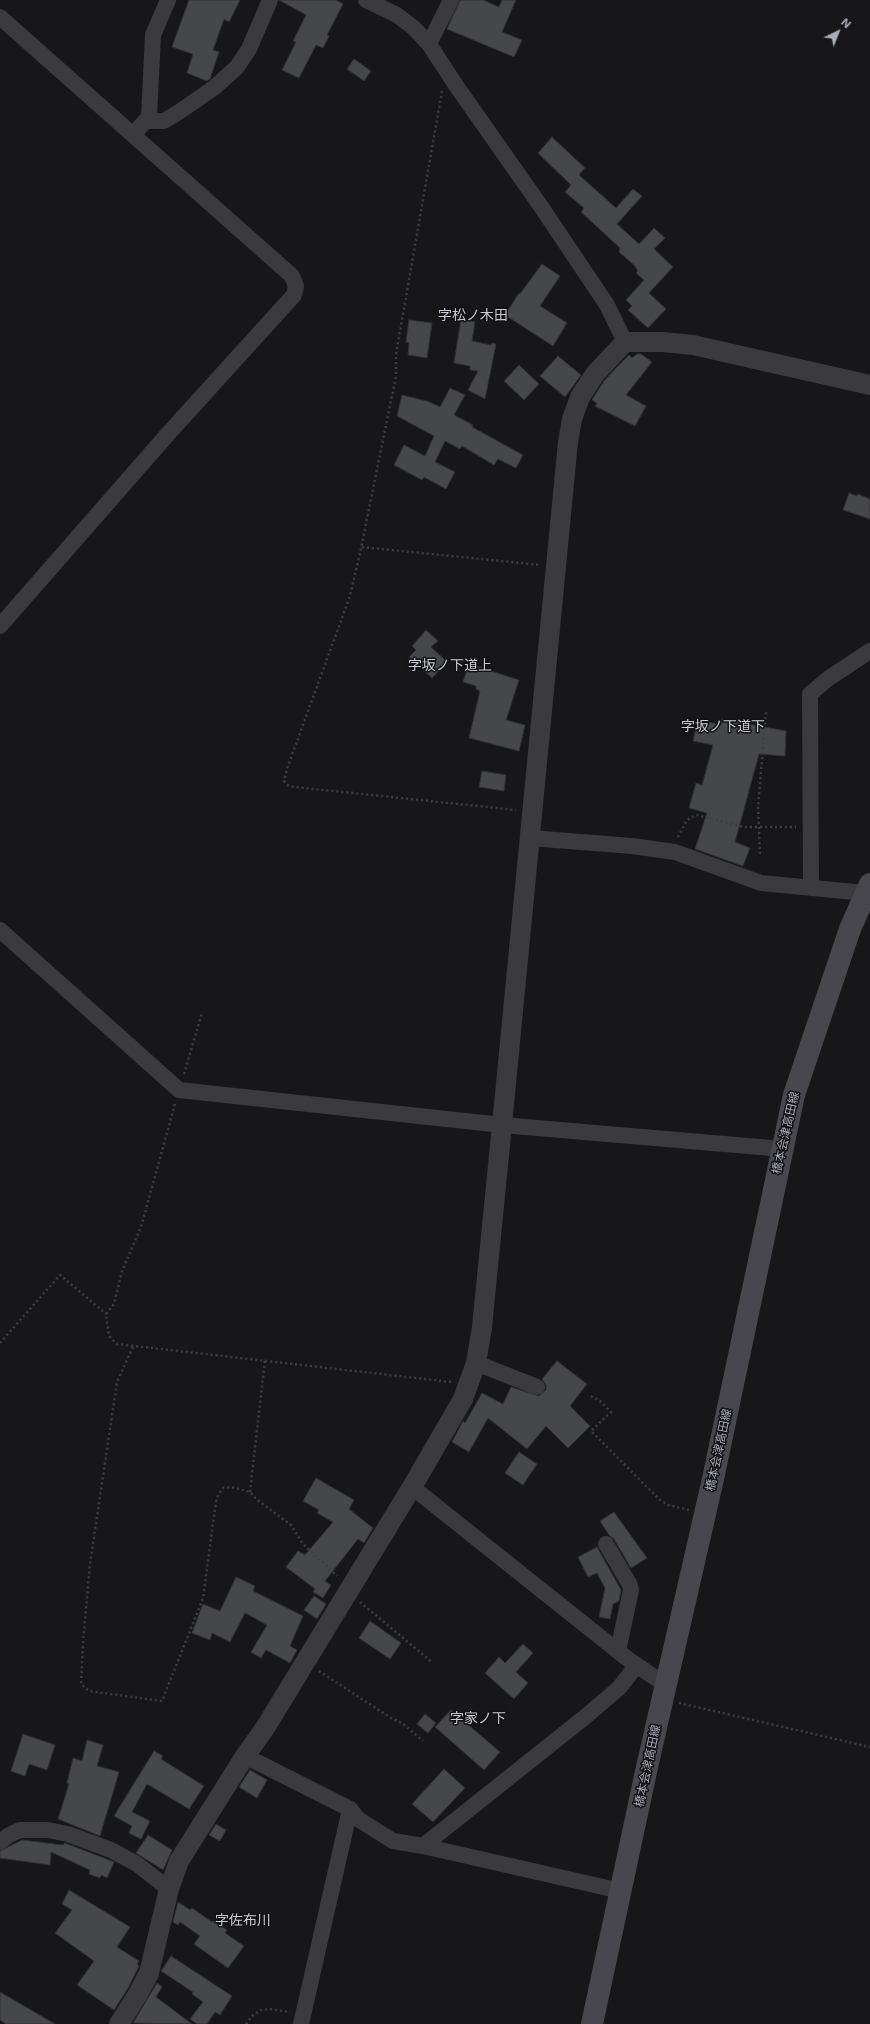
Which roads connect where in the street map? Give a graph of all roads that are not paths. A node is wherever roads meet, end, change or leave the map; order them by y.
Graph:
1 (168, 0) edge
2 (270, 0) edge
3 (366, 0) edge
4 (451, 0) edge
5 (0, 17) edge
6 (429, 44) junction
7 (145, 121) junction
8 (133, 135) junction
9 (625, 342) junction
10 (870, 385) edge
11 (0, 626) edge
12 (870, 651) edge
13 (530, 838) junction
14 (811, 888) junction
15 (868, 889) edge
16 (0, 930) edge
17 (502, 1125) junction
18 (783, 1149) junction
19 (476, 1363) junction
20 (537, 1387) dead end
21 (412, 1487) junction
22 (606, 1544) dead end
23 (618, 1651) junction
24 (637, 1665) junction
25 (664, 1692) junction
26 (245, 1756) junction
27 (350, 1809) junction
28 (0, 1842) edge
29 (423, 1846) junction
30 (169, 1889) junction
31 (621, 1891) junction
32 (301, 2020) edge
33 (119, 2024) edge
34 (592, 2024) edge

1 - 7 street
2 - 7 street
3 - 6 street
4 - 6 street
5 - 8 street
6 - 9 street
7 - 8 street
8 - 11 street
9 - 10 street
9 - 13 street
12 - 14 street
13 - 14 street
13 - 17 street
14 - 15 street
15 - 18 main road, 橋本会津高田線
16 - 17 street
17 - 18 street
17 - 19 street
18 - 25 main road, 橋本会津高田線
19 - 20 street
19 - 21 street
21 - 23 street
21 - 26 street
22 - 23 street
23 - 24 street
24 - 25 street
24 - 29 street
25 - 31 main road, 橋本会津高田線
26 - 27 street
26 - 30 street
27 - 29 street
27 - 32 street
28 - 30 street
29 - 31 street
30 - 33 street
31 - 34 main road, 橋本会津高田線

